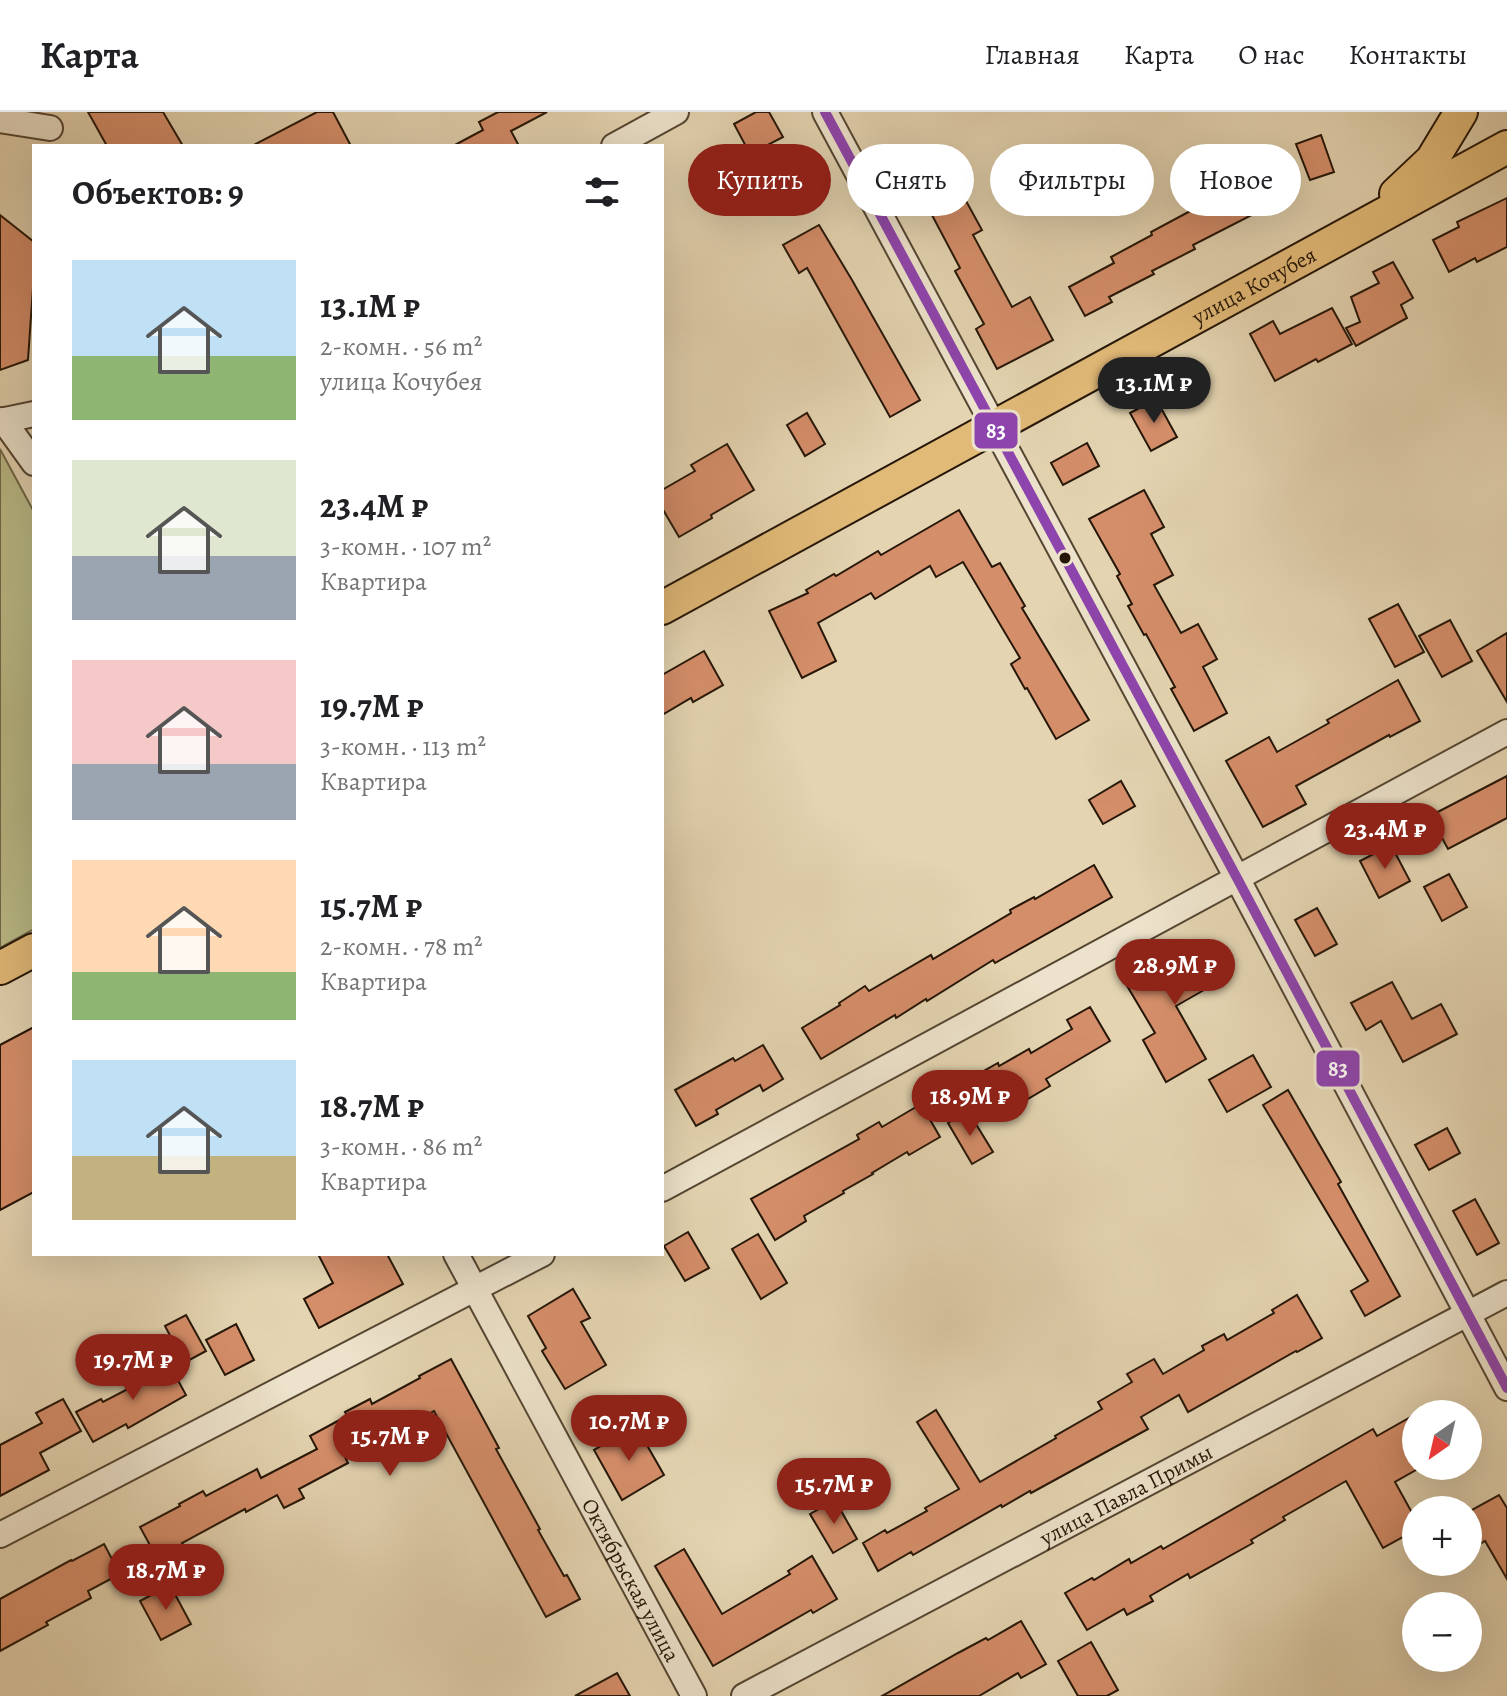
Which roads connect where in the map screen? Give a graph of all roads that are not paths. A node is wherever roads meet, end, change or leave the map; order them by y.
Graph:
1 (676, 112) edge
2 (825, 112) edge
3 (1461, 112) edge
4 (0, 120) edge
5 (51, 129) edge
6 (618, 144) edge
7 (1507, 147) edge
8 (1364, 223) junction
9 (32, 414) edge
10 (2, 421) edge
11 (993, 428) junction
12 (32, 460) edge
13 (664, 607) edge
14 (1507, 732) edge
15 (1237, 878) junction
16 (32, 951) edge
17 (0, 968) edge
18 (664, 1188) edge
19 (457, 1256) edge
20 (538, 1256) edge
21 (475, 1290) junction
22 (1507, 1293) edge
23 (1468, 1314) junction
24 (1507, 1388) edge
25 (0, 1535) edge
26 (694, 1696) edge
27 (744, 1696) edge

1 - 6 street
2 - 11 street
3 - 8 main road
4 - 5 street
7 - 8 main road, улица Кочубея
8 - 11 main road, улица Кочубея
9 - 10 street
10 - 12 street
11 - 13 main road, улица Кочубея
11 - 15 street
14 - 15 street
15 - 18 street
15 - 23 street
16 - 17 main road
19 - 21 street, Октябрьская улица
20 - 21 street
21 - 25 street
21 - 26 street, Октябрьская улица
22 - 23 street, улица Павла Примы
23 - 24 street
23 - 27 street, улица Павла Примы

